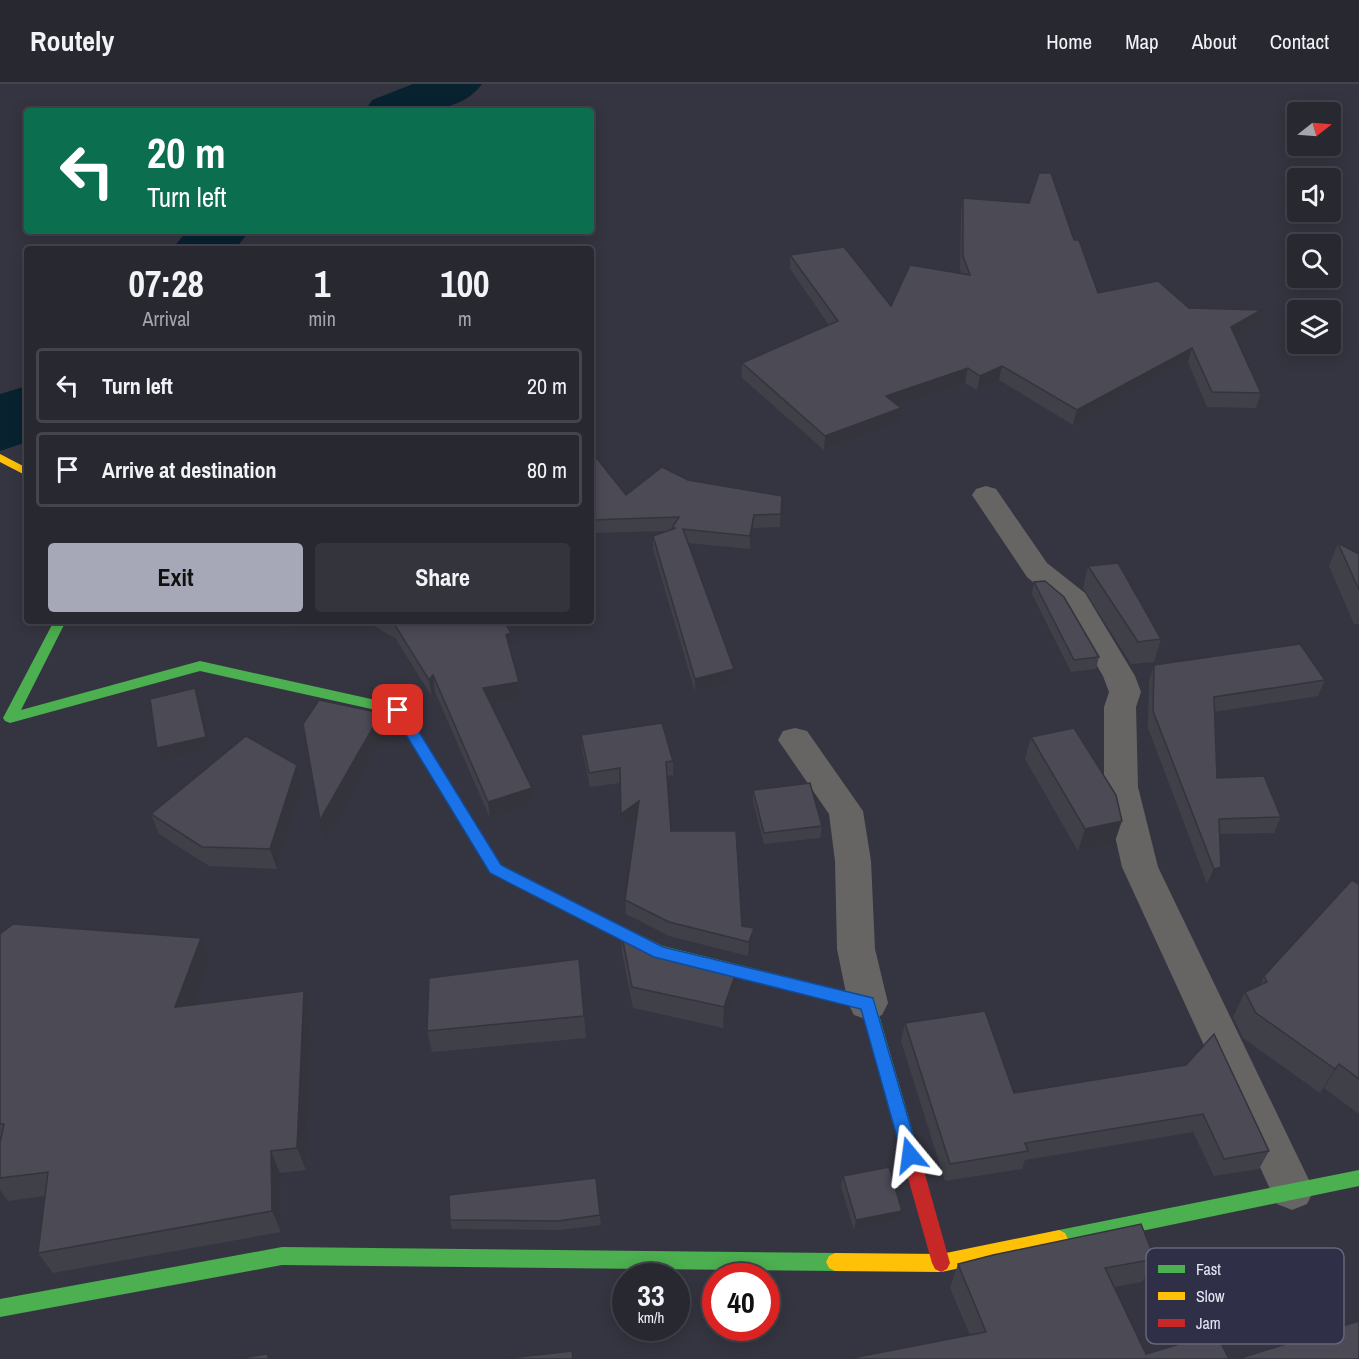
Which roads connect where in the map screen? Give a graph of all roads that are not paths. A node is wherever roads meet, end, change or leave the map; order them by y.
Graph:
1 (0, 457) edge
2 (24, 471) edge
3 (986, 495) dead end
4 (58, 624) edge
5 (795, 740) dead end
6 (868, 1003) junction
7 (1359, 1178) edge
8 (1292, 1190) junction
9 (941, 1263) junction
10 (0, 1308) edge

1 - 2 street
3 - 8 street
4 - 6 street
5 - 6 street
6 - 9 street
7 - 8 street
8 - 9 street
9 - 10 street

